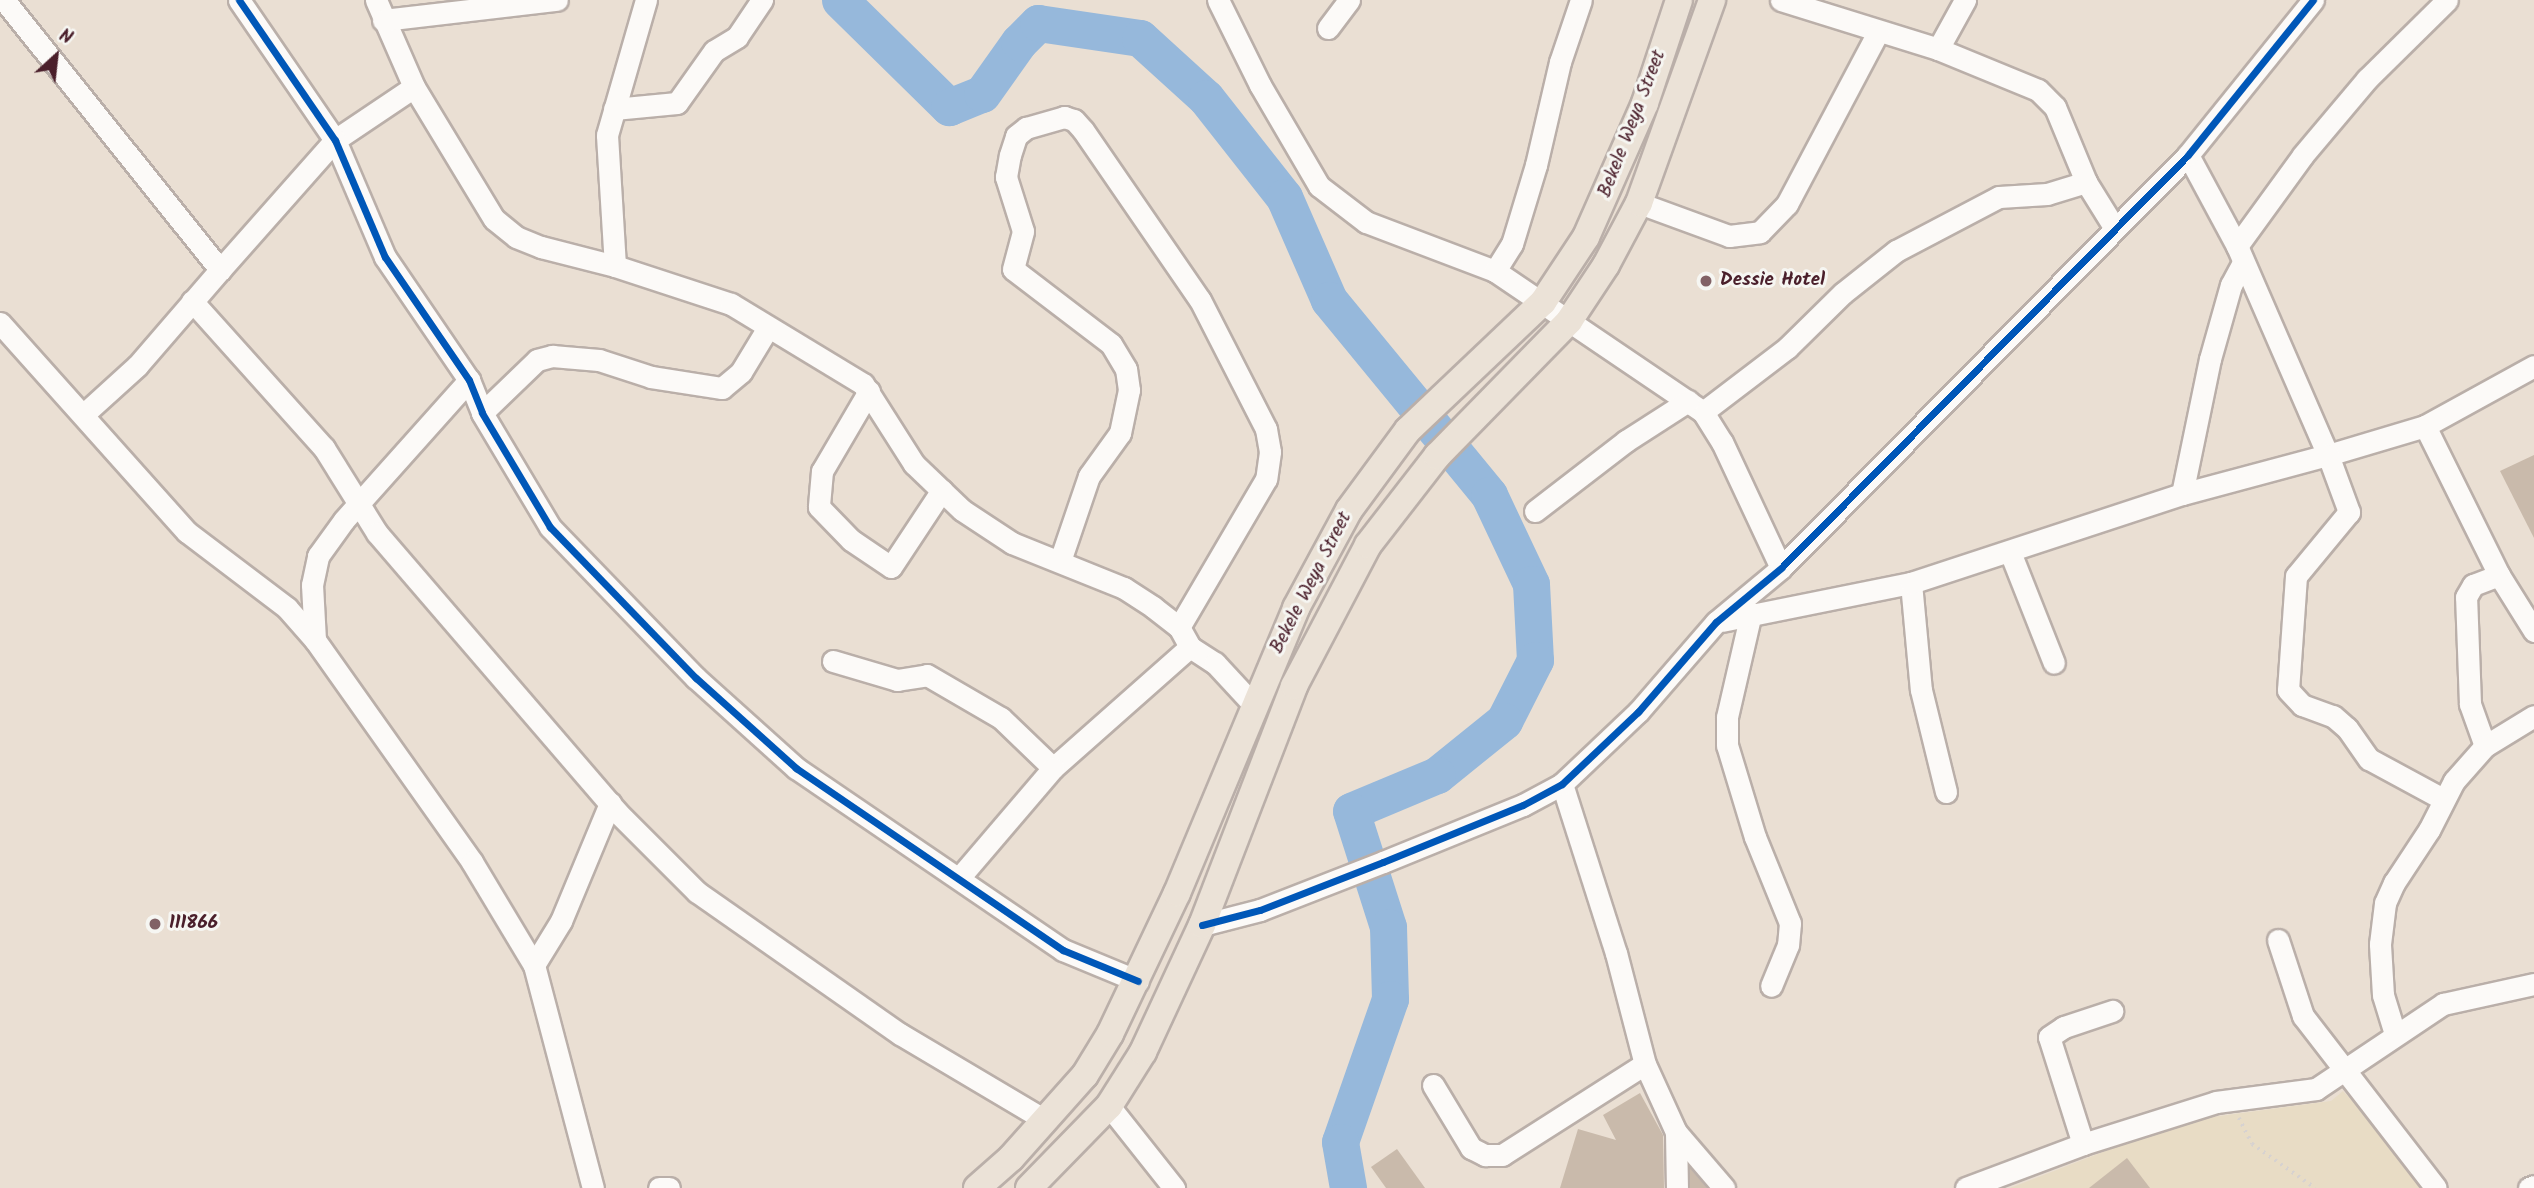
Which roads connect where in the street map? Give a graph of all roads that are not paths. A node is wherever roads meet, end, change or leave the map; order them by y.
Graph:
1 (4, 0) edge
2 (239, 0) edge
3 (557, 0) edge
4 (646, 0) edge
5 (762, 0) edge
6 (1218, 0) edge
7 (1349, 0) edge
8 (1581, 0) edge
9 (1679, 0) edge
10 (1712, 0) edge
11 (1781, 0) edge
12 (1965, 0) edge
13 (2313, 0) edge
14 (2447, 0) edge
15 (379, 10) edge
16 (1328, 28) dead end
17 (1878, 32) junction
18 (1938, 49) junction
19 (414, 87) junction
20 (614, 109) junction
21 (335, 139) junction
22 (2188, 155) junction
23 (2086, 182) junction
24 (1639, 203) junction
25 (2113, 227) junction
26 (2240, 255) junction
27 (615, 266) junction
28 (220, 270) junction
29 (1495, 271) junction
30 (192, 301) junction
31 (1543, 302) junction
32 (1569, 321) junction
33 (0, 323) edge
34 (767, 329) junction
35 (2534, 366) edge
36 (469, 380) junction
37 (869, 391) junction
38 (1696, 407) junction
39 (482, 413) junction
40 (84, 414) junction
41 (2425, 426) junction
42 (2328, 455) junction
43 (942, 490) junction
44 (2182, 494) junction
45 (359, 505) junction
46 (1535, 511) dead end
47 (2010, 552) junction
48 (1060, 561) junction
49 (1781, 568) junction
50 (2499, 575) junction
51 (1911, 583) junction
52 (1751, 613) junction
53 (1716, 622) junction
54 (1179, 627) junction
55 (2534, 631) edge
56 (315, 640) junction
57 (1191, 648) junction
58 (833, 662) dead end
59 (2054, 663) dead end
60 (1253, 704) junction
61 (2534, 716) edge
62 (2485, 746) junction
63 (1053, 768) junction
64 (1562, 784) junction
65 (1946, 792) dead end
66 (2443, 799) junction
67 (610, 803) junction
68 (959, 878) junction
69 (1202, 925) junction
70 (2278, 940) dead end
71 (534, 965) junction
72 (1138, 981) junction
73 (2534, 984) edge
74 (1771, 986) dead end
75 (2112, 1010) dead end
76 (2395, 1034) junction
77 (1645, 1064) junction
78 (2343, 1071) junction
79 (1433, 1085) dead end
80 (1109, 1106) junction
81 (1045, 1120) junction
82 (1676, 1132) junction
83 (2083, 1144) junction
84 (1038, 1184) edge
85 (988, 1185) edge
86 (2534, 1186) edge
87 (593, 1188) edge
88 (659, 1188) edge
89 (669, 1188) edge
90 (1174, 1188) edge
91 (1676, 1188) edge
92 (1724, 1188) edge
93 (1966, 1188) edge
94 (2436, 1188) edge
95 (2529, 1188) edge

1 - 28 street
2 - 21 street
3 - 15 street
4 - 20 street
5 - 20 street
6 - 29 street
7 - 16 street
8 - 29 street
9 - 31 main road, Bekele Weya Street
10 - 24 main road
11 - 17 street
12 - 18 street
13 - 22 street
14 - 26 street
15 - 19 street
17 - 18 street
17 - 24 street
18 - 23 street
19 - 21 street
19 - 27 street
20 - 27 street
21 - 28 street
21 - 36 street
22 - 25 street
22 - 26 street
23 - 25 street
23 - 38 street
24 - 32 main road
25 - 49 street
26 - 42 street
26 - 44 street
27 - 34 street
28 - 30 street
29 - 31 street
30 - 40 street
30 - 45 street
31 - 32 street
31 - 60 main road, Bekele Weya Street
32 - 38 street
32 - 69 main road
33 - 40 street
34 - 37 street
34 - 39 street
35 - 41 street
36 - 39 street
36 - 45 street
37 - 43 street
37 - 43 street
38 - 46 street
38 - 49 street
39 - 68 street
40 - 56 street
41 - 42 street
41 - 50 street
42 - 44 street
42 - 66 street
43 - 48 street
44 - 47 street
45 - 56 street
45 - 67 street
47 - 51 street
47 - 59 street
48 - 54 street
48 - 54 street
49 - 53 street
50 - 55 street
50 - 62 street
51 - 52 street
51 - 65 street
52 - 53 street
52 - 74 street
53 - 64 street
54 - 57 street
56 - 71 street
57 - 60 street
57 - 63 street
58 - 63 street
60 - 72 main road, Bekele Weya Street
61 - 62 street
62 - 66 street
63 - 68 street
64 - 69 street
64 - 77 street
66 - 76 street
67 - 71 street
67 - 81 street
68 - 72 street
69 - 80 main road
70 - 78 street
71 - 87 street
72 - 81 main road, Bekele Weya Street
73 - 76 street
75 - 83 street
76 - 78 street
77 - 79 street
77 - 82 street
78 - 83 street
78 - 94 street
80 - 84 main road
80 - 90 street
81 - 85 main road, Bekele Weya Street
82 - 91 street
82 - 92 street
83 - 93 street
86 - 95 street
88 - 89 street

